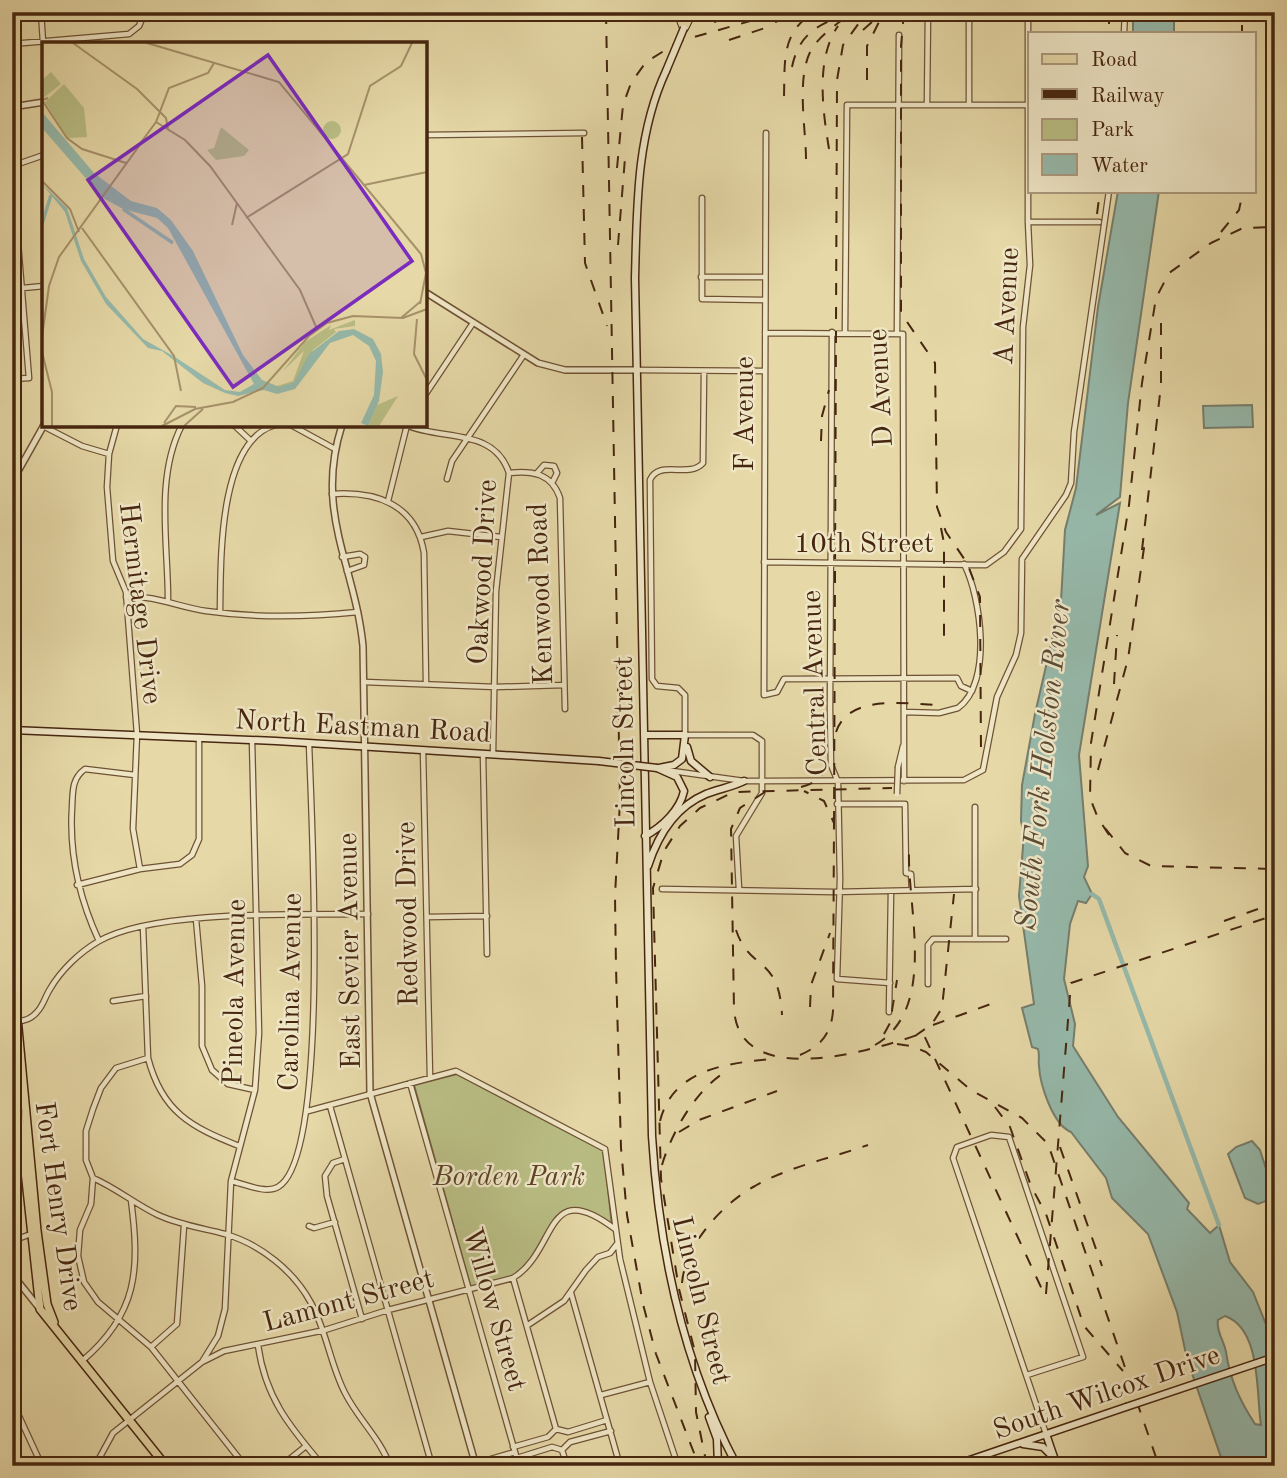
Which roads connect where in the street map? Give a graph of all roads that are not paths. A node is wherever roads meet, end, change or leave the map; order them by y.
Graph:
1 (41, 12) edge
2 (145, 12) edge
3 (678, 12) edge
4 (690, 12) edge
5 (928, 12) edge
6 (969, 12) edge
7 (1028, 12) edge
8 (1125, 12) edge
9 (684, 28) junction
10 (1028, 32) edge
11 (1124, 32) edge
12 (899, 36) dead end
13 (87, 41) edge
14 (42, 42) edge
15 (43, 42) joint
16 (12, 44) edge
17 (42, 102) edge
18 (898, 105) junction
19 (927, 105) junction
20 (969, 105) junction
21 (1028, 105) edge
22 (12, 107) edge
23 (584, 133) dead end
24 (766, 133) dead end
25 (427, 135) edge
26 (42, 156) edge
27 (12, 167) edge
28 (1028, 192) edge
29 (1109, 192) edge
30 (702, 198) dead end
31 (1028, 222) junction
32 (1099, 222) dead end
33 (765, 276) junction
34 (701, 277) junction
35 (42, 286) edge
36 (22, 288) junction
37 (12, 289) edge
38 (427, 293) edge
39 (765, 300) junction
40 (473, 323) junction
41 (832, 332) junction
42 (845, 332) junction
43 (765, 333) junction
44 (897, 334) junction
45 (523, 356) junction
46 (636, 370) junction
47 (764, 371) junction
48 (704, 372) junction
49 (12, 379) edge
50 (427, 392) edge
51 (42, 427) edge
52 (47, 427) edge
53 (116, 427) edge
54 (181, 427) edge
55 (236, 427) edge
56 (270, 427) edge
57 (295, 427) edge
58 (341, 427) edge
59 (406, 427) edge
60 (416, 427) edge
61 (468, 438) junction
62 (251, 441) junction
63 (335, 449) junction
64 (109, 454) junction
65 (509, 473) junction
66 (537, 473) junction
67 (447, 479) dead end
68 (12, 482) edge
69 (552, 483) junction
70 (332, 494) junction
71 (388, 500) junction
72 (421, 537) junction
73 (501, 537) junction
74 (342, 557) junction
75 (764, 562) junction
76 (831, 563) junction
77 (964, 563) junction
78 (904, 564) junction
79 (346, 572) junction
80 (126, 597) junction
81 (168, 599) junction
82 (220, 612) junction
83 (358, 612) junction
84 (904, 678) junction
85 (831, 679) junction
86 (364, 681) junction
87 (426, 683) junction
88 (565, 685) junction
89 (496, 687) junction
90 (972, 691) junction
91 (565, 709) dead end
92 (904, 712) junction
93 (12, 730) edge
94 (137, 734) junction
95 (644, 735) junction
96 (199, 737) junction
97 (685, 738) junction
98 (904, 739) junction
99 (252, 740) junction
100 (309, 743) junction
101 (365, 746) junction
102 (423, 750) junction
103 (482, 753) junction
104 (493, 754) junction
105 (657, 768) junction
106 (135, 775) junction
107 (710, 778) junction
108 (744, 781) junction
109 (763, 781) junction
110 (904, 781) junction
111 (838, 782) junction
112 (837, 804) junction
113 (897, 804) junction
114 (975, 807) dead end
115 (645, 825) junction
116 (661, 826) junction
117 (645, 836) junction
118 (140, 869) junction
119 (646, 871) junction
120 (78, 885) junction
121 (662, 889) dead end
122 (738, 889) junction
123 (976, 889) junction
124 (840, 890) junction
125 (912, 890) junction
126 (891, 891) junction
127 (313, 914) junction
128 (369, 914) junction
129 (256, 915) junction
130 (487, 916) junction
131 (427, 917) junction
132 (196, 919) junction
133 (143, 926) junction
134 (975, 938) junction
135 (1006, 939) dead end
136 (99, 941) junction
137 (487, 954) dead end
138 (12, 964) edge
139 (890, 983) junction
140 (928, 984) dead end
141 (146, 996) junction
142 (113, 1001) dead end
143 (889, 1012) dead end
144 (17, 1021) junction
145 (12, 1051) edge
146 (148, 1058) junction
147 (430, 1077) junction
148 (410, 1083) junction
149 (255, 1090) junction
150 (370, 1093) junction
151 (330, 1106) junction
152 (308, 1111) junction
153 (239, 1146) junction
154 (345, 1159) junction
155 (93, 1178) junction
156 (231, 1181) junction
157 (131, 1200) junction
158 (335, 1222) junction
159 (184, 1226) junction
160 (309, 1226) dead end
161 (615, 1229) junction
162 (34, 1233) junction
163 (227, 1235) junction
164 (12, 1241) edge
165 (618, 1243) junction
166 (35, 1271) junction
167 (12, 1274) edge
168 (513, 1278) junction
169 (45, 1289) junction
170 (468, 1289) junction
171 (570, 1293) junction
172 (428, 1299) junction
173 (40, 1309) junction
174 (388, 1310) junction
175 (362, 1319) junction
176 (119, 1322) junction
177 (528, 1325) junction
178 (56, 1329) junction
179 (325, 1330) junction
180 (258, 1345) junction
181 (151, 1347) junction
182 (1275, 1357) edge
183 (82, 1361) junction
184 (202, 1362) junction
185 (1027, 1375) junction
186 (178, 1381) junction
187 (650, 1382) junction
188 (601, 1395) junction
189 (12, 1401) edge
190 (707, 1405) junction
191 (129, 1420) junction
192 (607, 1420) junction
193 (556, 1429) junction
194 (611, 1431) junction
195 (568, 1432) junction
196 (1046, 1434) junction
197 (548, 1437) junction
198 (570, 1442) junction
199 (1018, 1443) junction
200 (306, 1446) junction
201 (552, 1447) junction
202 (562, 1450) junction
203 (515, 1452) junction
204 (732, 1456) junction
205 (1056, 1462) edge
206 (475, 1465) edge
207 (42, 1466) edge
208 (95, 1466) edge
209 (166, 1466) edge
210 (245, 1466) edge
211 (281, 1466) edge
212 (323, 1466) edge
213 (390, 1466) edge
214 (432, 1466) edge
215 (467, 1466) edge
216 (519, 1466) edge
217 (566, 1466) edge
218 (620, 1466) edge
219 (678, 1466) edge
220 (718, 1466) edge
221 (725, 1466) edge
222 (737, 1466) edge
223 (952, 1466) edge

1 - 15 street
2 - 13 street
3 - 9 highway
4 - 9 highway
5 - 19 street
6 - 20 street
7 - 10 street, A Avenue
8 - 11 street
9 - 46 main road, Lincoln Street, bridge
12 - 18 street, D Avenue
13 - 15 street
14 - 16 street
17 - 22 street
18 - 19 street
18 - 42 street
18 - 44 street, D Avenue
19 - 20 street
20 - 21 street
23 - 25 street
24 - 33 street, F Avenue
26 - 27 street
27 - 36 street
28 - 31 street, A Avenue
29 - 110 street, North Eastman Road
30 - 34 street
31 - 32 street
31 - 77 street, A Avenue
33 - 34 street
33 - 39 street, F Avenue
34 - 39 street
35 - 36 street
36 - 37 street
36 - 49 street
38 - 40 street
39 - 43 street, F Avenue
40 - 45 street
40 - 50 street
41 - 42 street
41 - 43 street
41 - 76 street, Central Avenue
42 - 44 street
43 - 47 street, F Avenue
44 - 78 street, D Avenue
45 - 46 street
45 - 61 street
46 - 48 street
46 - 95 main road, Lincoln Street
47 - 48 street
47 - 75 street, F Avenue
48 - 97 street
51 - 68 street
52 - 64 street
53 - 64 street, Hermitage Drive
54 - 81 street
55 - 62 street
56 - 62 street
57 - 63 street
58 - 63 street, East Sevier Avenue
59 - 71 street
60 - 61 street, Oakwood Drive
61 - 65 street, Oakwood Drive
61 - 67 street
62 - 82 street
63 - 70 street, East Sevier Avenue
64 - 80 street, Hermitage Drive
65 - 66 street, Kenwood Road
65 - 73 street, Oakwood Drive
66 - 69 street, Kenwood Road
66 - 69 street
69 - 88 street, Kenwood Road
70 - 71 street
70 - 74 street, East Sevier Avenue
71 - 72 street
72 - 73 street
72 - 87 street
73 - 89 street, Oakwood Drive
74 - 79 street, East Sevier Avenue
74 - 79 street
75 - 76 street, 10th Street
75 - 85 street, F Avenue
76 - 78 street, 10th Street
76 - 85 street, Central Avenue
77 - 78 street, 10th Street
77 - 90 street
78 - 84 street, D Avenue
79 - 83 street, East Sevier Avenue
80 - 81 street
80 - 94 street, Hermitage Drive
81 - 82 street
82 - 83 street
83 - 86 street, East Sevier Avenue
84 - 85 street
84 - 90 street
84 - 92 street, D Avenue
85 - 111 street, Central Avenue
86 - 87 street
86 - 101 street, East Sevier Avenue
87 - 89 street
88 - 89 street
88 - 91 street, Kenwood Road
89 - 104 street, Oakwood Drive
90 - 92 street
92 - 98 street, D Avenue
93 - 94 main road, North Eastman Road
94 - 96 main road, North Eastman Road
94 - 106 street, Hermitage Drive
95 - 97 main road
95 - 115 main road, Lincoln Street
96 - 99 main road, North Eastman Road
96 - 118 street
97 - 105 main road
97 - 107 main road
97 - 109 street
98 - 110 street, D Avenue
98 - 113 street, D Avenue, bridge
99 - 100 main road, North Eastman Road
99 - 129 street, Pineola Avenue
100 - 101 main road, North Eastman Road
100 - 127 street, Carolina Avenue
101 - 102 main road, North Eastman Road
101 - 128 street, East Sevier Avenue
102 - 103 main road, North Eastman Road
102 - 131 street, Redwood Drive
103 - 104 main road, North Eastman Road
103 - 130 street
104 - 105 main road, North Eastman Road, bridge
105 - 107 street, North Eastman Road
105 - 116 main road
106 - 118 street, Hermitage Drive
106 - 120 street
107 - 108 street, North Eastman Road
108 - 109 street, North Eastman Road
108 - 119 main road
109 - 111 street, North Eastman Road
109 - 122 street
110 - 111 street, North Eastman Road
111 - 112 street, Central Avenue
112 - 113 street
112 - 124 street, Central Avenue
113 - 125 street, D Avenue
114 - 123 street
115 - 116 main road
115 - 117 main road, Lincoln Street
116 - 117 main road
117 - 119 main road, Lincoln Street
118 - 120 street
119 - 190 main road, Lincoln Street
120 - 136 street
121 - 122 street
122 - 124 street
123 - 125 street
123 - 134 street
124 - 126 street
124 - 139 street, Central Avenue
125 - 126 street
126 - 139 street
127 - 128 street
127 - 129 street
127 - 152 street, Carolina Avenue
128 - 150 street, East Sevier Avenue
129 - 132 street
129 - 149 street, Pineola Avenue
130 - 131 street
130 - 137 street
131 - 147 street, Redwood Drive
132 - 133 street
132 - 149 street
133 - 136 street
133 - 141 street
134 - 135 street
134 - 140 street
136 - 144 street
138 - 144 main road, Fort Henry Drive
139 - 143 street
141 - 142 street
141 - 146 street
144 - 162 main road, Fort Henry Drive
145 - 162 main road, Fort Henry Drive
146 - 153 street
146 - 155 street
147 - 148 street
147 - 161 street
148 - 150 street
148 - 170 street, Willow Street
149 - 153 street, Pineola Avenue
150 - 151 street
150 - 172 street, East Sevier Avenue
151 - 152 street
151 - 154 street
152 - 156 street, Carolina Avenue
153 - 156 street, Pineola Avenue
154 - 158 street
154 - 174 street
155 - 157 street
155 - 176 street
156 - 163 street, Pineola Avenue
157 - 159 street
157 - 176 street
158 - 160 street
158 - 175 street
159 - 163 street
159 - 181 street
161 - 165 street
161 - 168 street
162 - 164 street
162 - 166 main road, Fort Henry Drive
162 - 169 main road, Fort Henry Drive
163 - 179 street
163 - 184 street, Pineola Avenue
165 - 171 street
165 - 187 street
166 - 169 main road
166 - 173 main road, Fort Henry Drive
167 - 173 street
168 - 170 street, Lamont Street
168 - 177 street
169 - 178 main road, Fort Henry Drive
170 - 172 street, Lamont Street
170 - 203 street, Willow Street
171 - 177 street
171 - 188 street
172 - 174 street, Lamont Street
172 - 206 street, East Sevier Avenue
173 - 178 main road
174 - 175 street, Lamont Street
174 - 214 street
175 - 179 street, Lamont Street
176 - 181 street
176 - 183 street
177 - 193 street
178 - 183 main road
179 - 180 street, Lamont Street
179 - 213 street
180 - 184 street, Lamont Street
180 - 200 street
181 - 186 street
182 - 196 main road, South Wilcox Drive, bridge
183 - 191 main road
184 - 186 street, Lamont Street
185 - 185 street
185 - 196 street
186 - 191 street, Lamont Street
186 - 210 street
187 - 188 street
187 - 219 street
188 - 192 street
189 - 207 street
190 - 204 main road, Lincoln Street
190 - 220 main road
191 - 208 street, Lamont Street
191 - 209 main road
192 - 194 street
192 - 195 street
193 - 195 street
193 - 197 street
194 - 198 street
194 - 218 street
195 - 198 street
196 - 199 main road, South Wilcox Drive
196 - 205 main road
197 - 201 street
197 - 203 street
198 - 202 street
199 - 205 main road
199 - 223 main road, South Wilcox Drive
200 - 211 street
200 - 212 street
201 - 202 street
201 - 203 street
202 - 217 street
203 - 206 street
203 - 216 street, Willow Street
204 - 221 main road
204 - 222 main road, Lincoln Street
206 - 215 street

